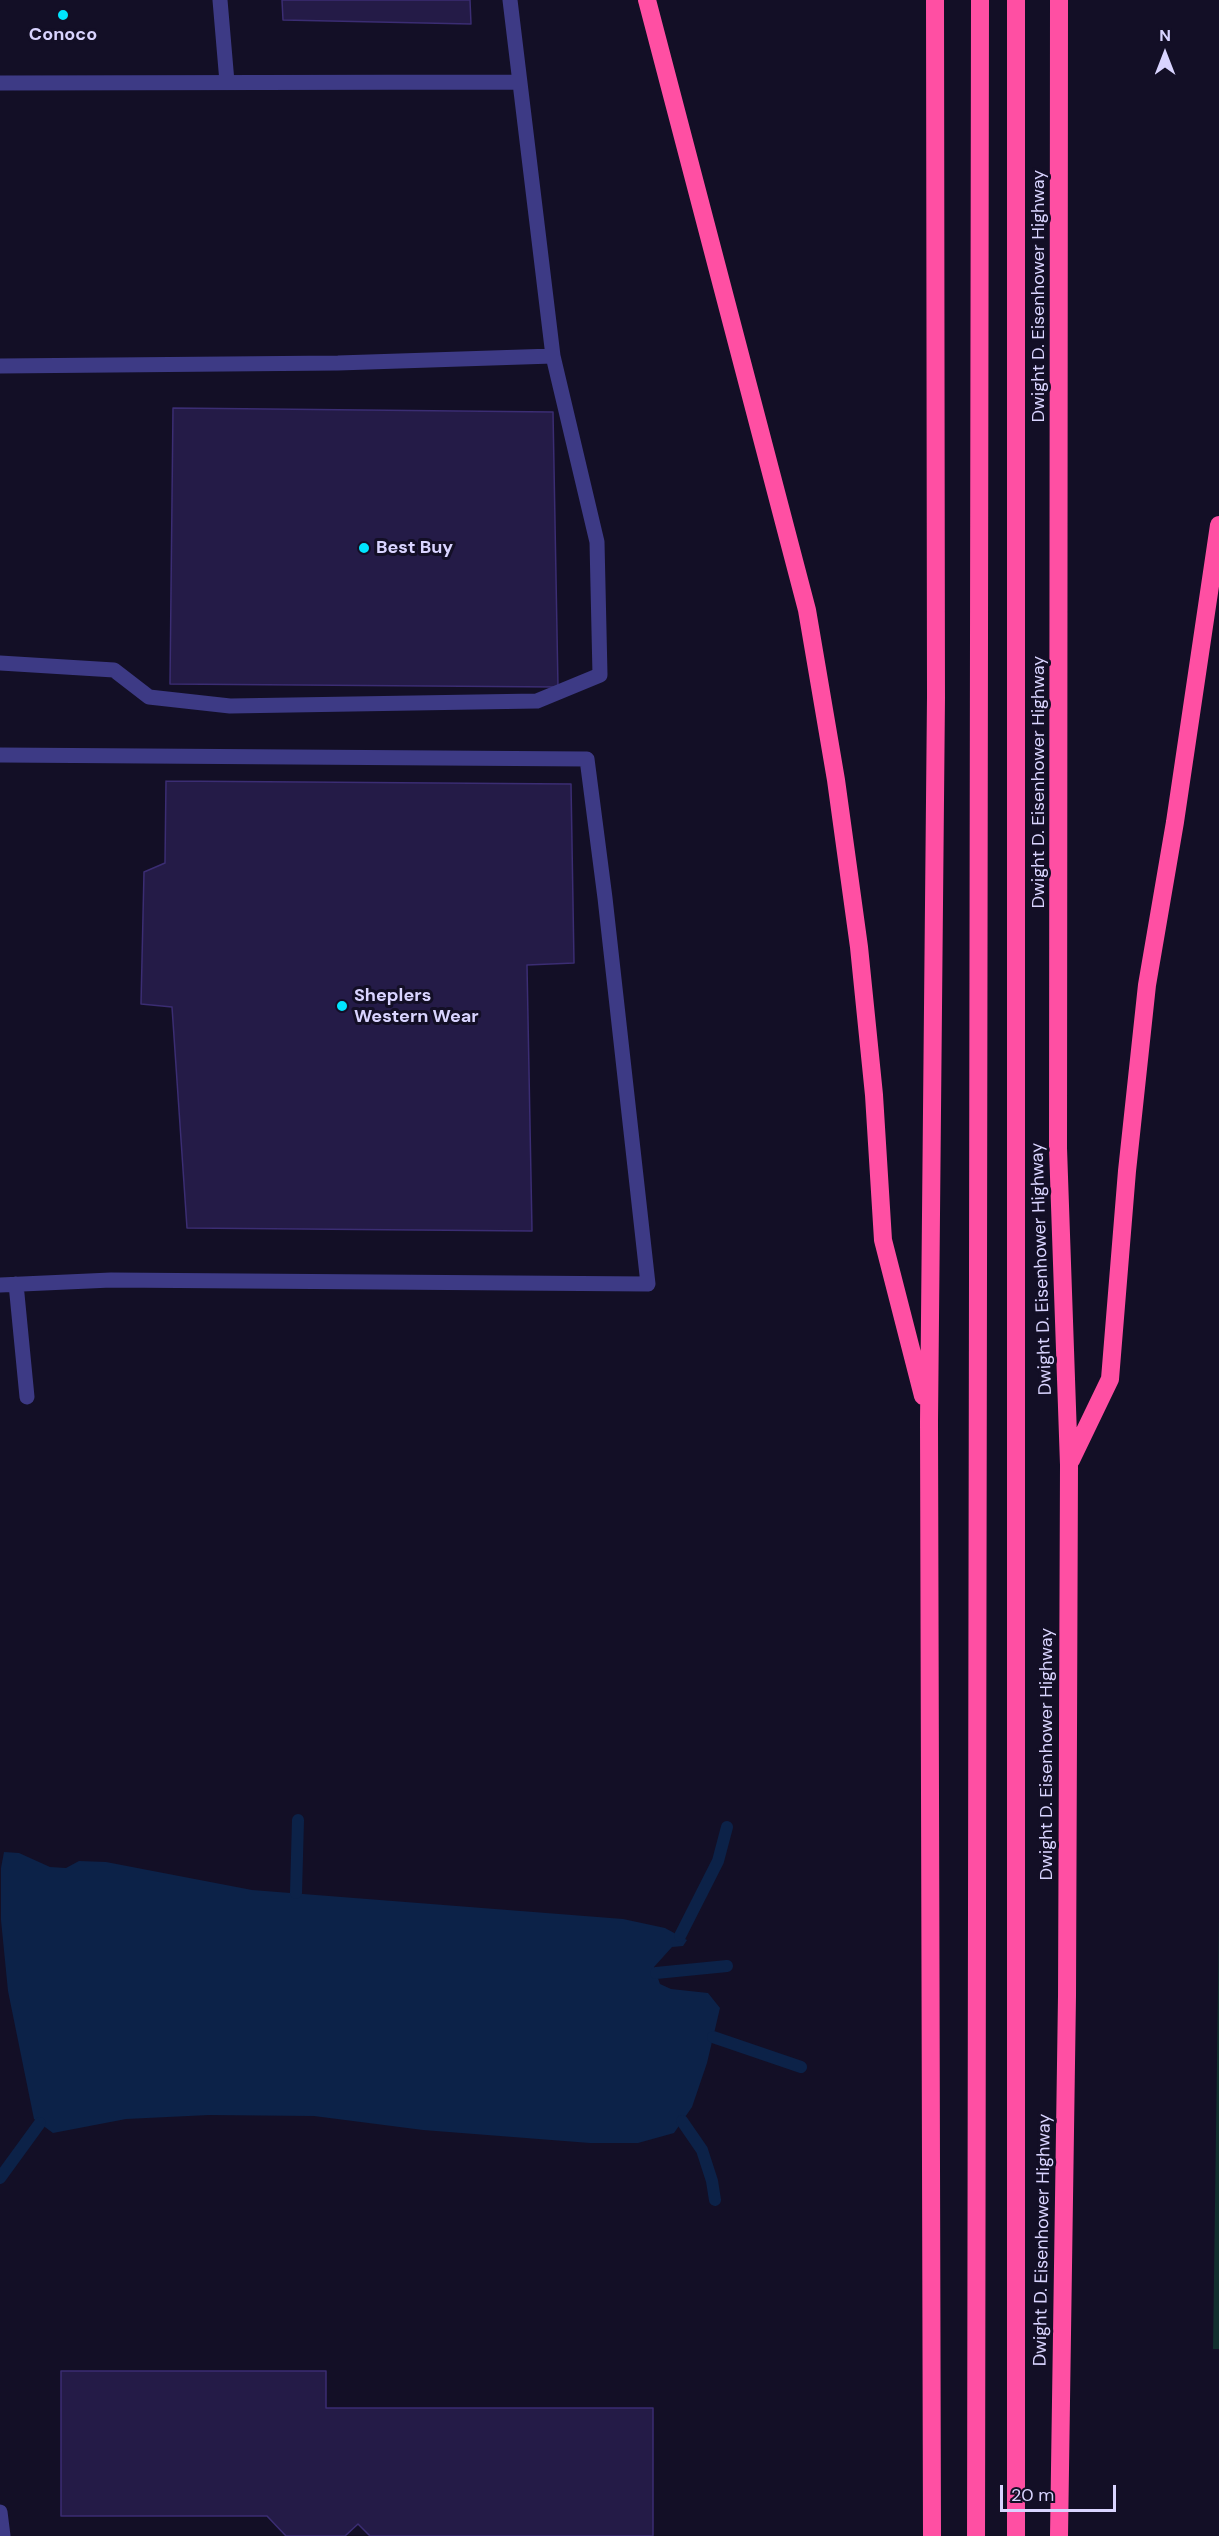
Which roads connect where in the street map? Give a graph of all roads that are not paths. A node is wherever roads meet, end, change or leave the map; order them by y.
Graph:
1 (220, 0) edge
2 (510, 0) edge
3 (647, 0) edge
4 (935, 0) edge
5 (980, 0) edge
6 (1016, 0) edge
7 (1059, 0) edge
8 (226, 82) junction
9 (520, 82) junction
10 (0, 83) edge
11 (553, 356) junction
12 (0, 366) edge
13 (1219, 525) edge
14 (0, 663) edge
15 (0, 754) edge
16 (16, 1284) junction
17 (0, 1285) edge
18 (27, 1397) dead end
19 (929, 1421) junction
20 (1069, 1465) junction
21 (0, 2512) edge
22 (3, 2536) edge
23 (932, 2536) edge
24 (976, 2536) edge
25 (1016, 2536) edge
26 (1059, 2536) edge

1 - 8 street
2 - 9 street
3 - 19 highway
4 - 19 highway
5 - 24 highway
6 - 25 highway
7 - 20 highway, Dwight D. Eisenhower Highway
8 - 9 street
8 - 10 street
9 - 11 street
11 - 12 street
11 - 14 street
13 - 20 highway
15 - 16 street
16 - 17 street
16 - 18 street
19 - 23 highway
20 - 26 highway, Dwight D. Eisenhower Highway
21 - 22 street

